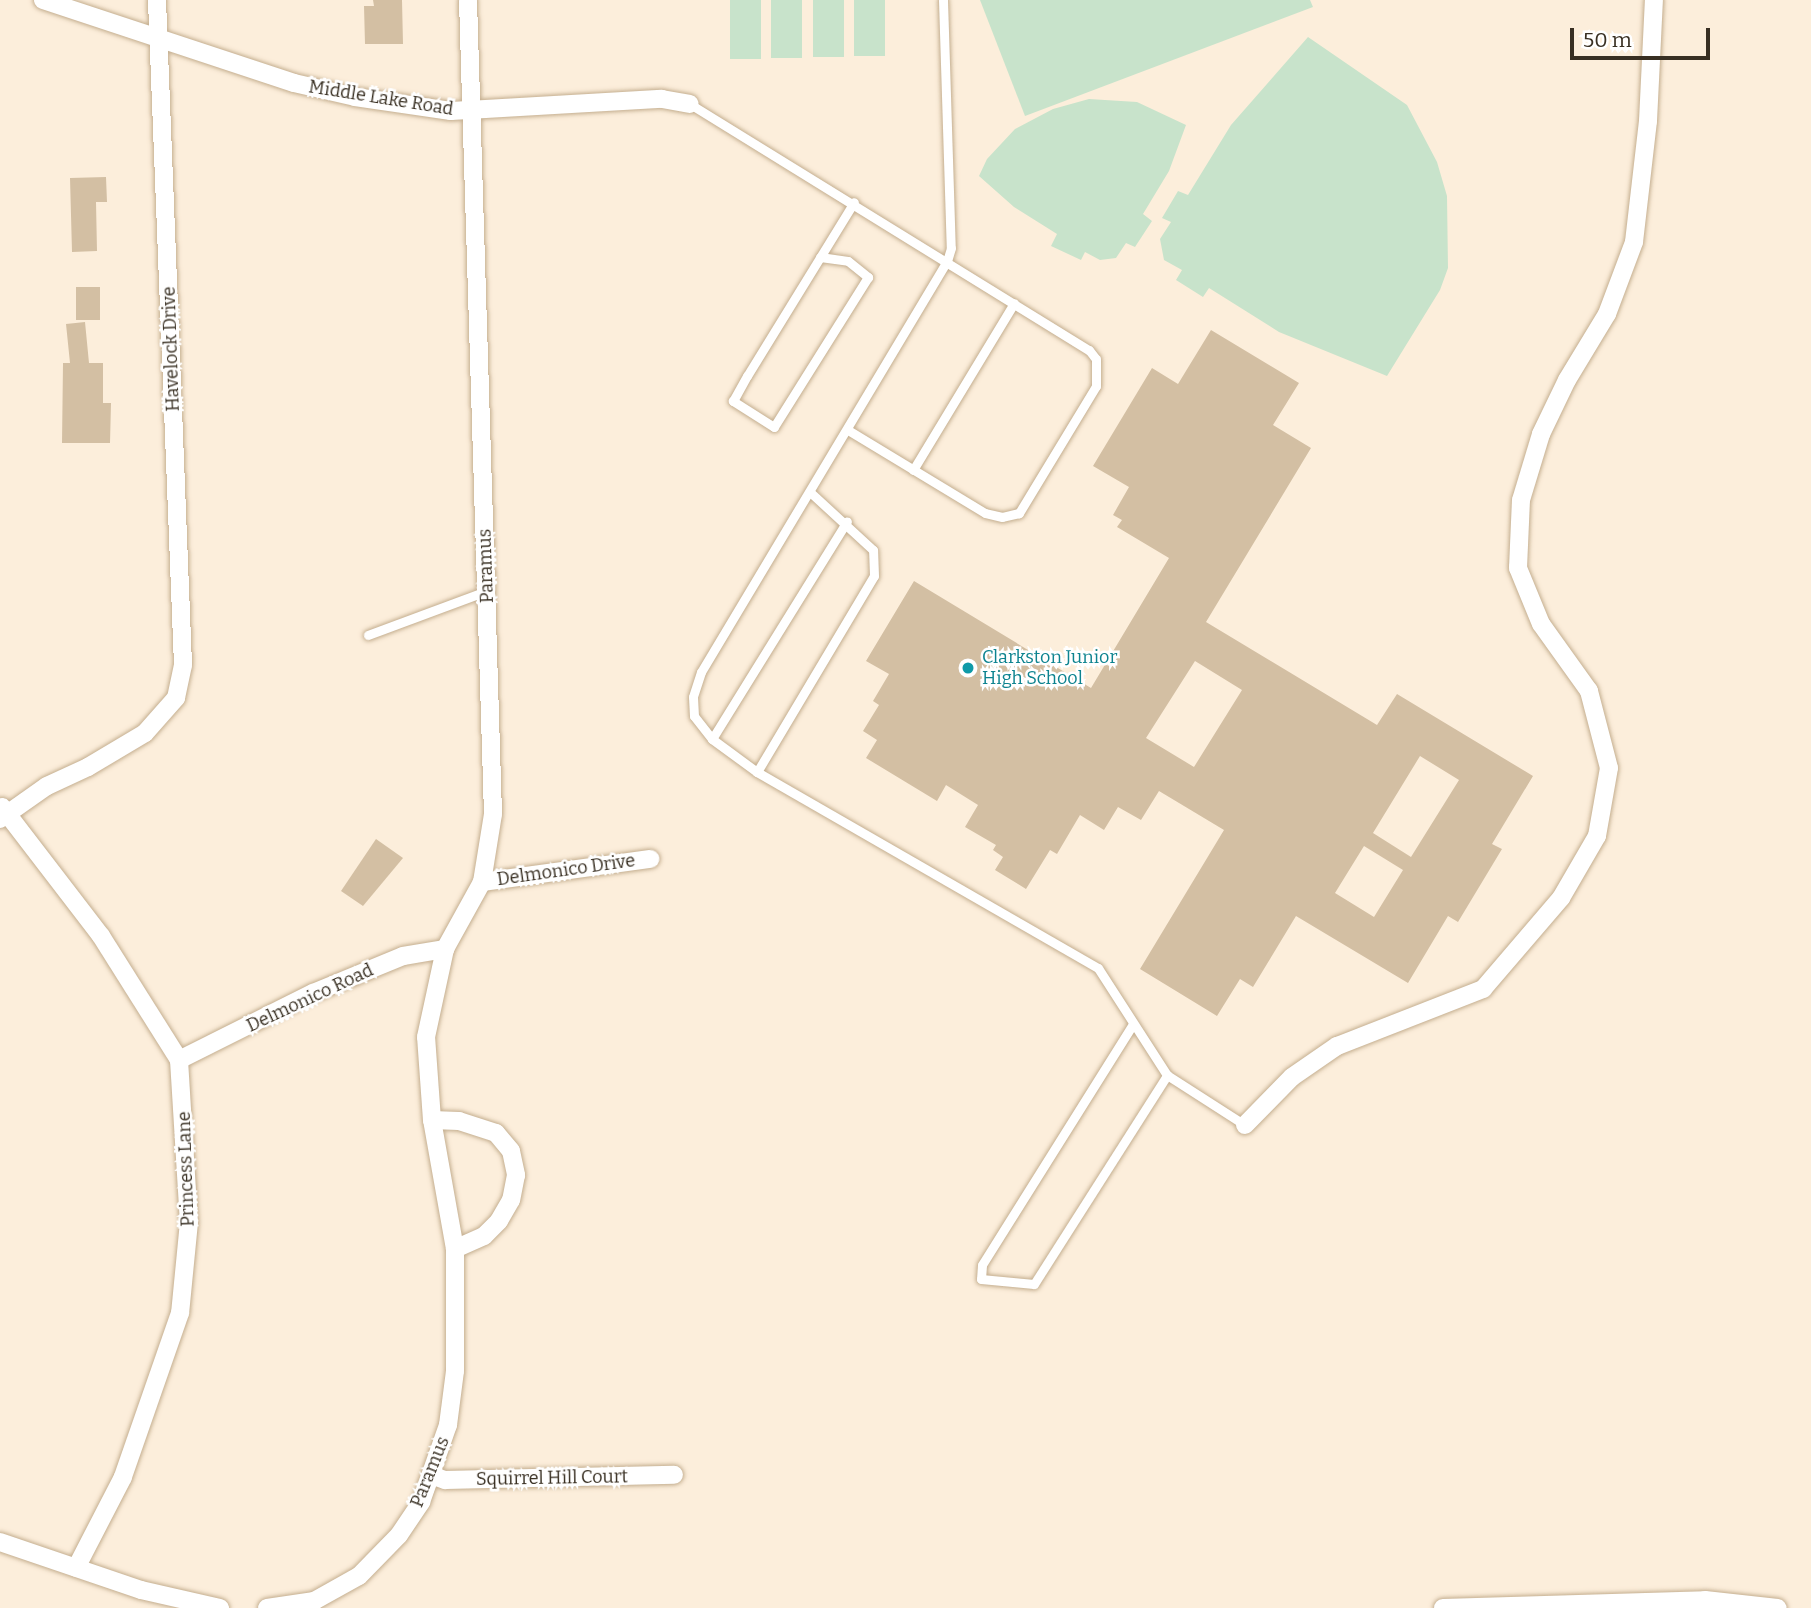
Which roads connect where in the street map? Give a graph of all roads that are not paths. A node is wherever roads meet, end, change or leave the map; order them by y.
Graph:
1 (43, 0) edge
2 (158, 0) edge
3 (468, 0) edge
4 (943, 0) edge
5 (1654, 0) edge
6 (158, 37) junction
7 (690, 104) joint
8 (471, 110) junction
9 (853, 202) junction
10 (820, 257) junction
11 (947, 261) junction
12 (1014, 303) junction
13 (848, 430) junction
14 (913, 470) junction
15 (810, 492) junction
16 (847, 522) junction
17 (486, 591) junction
18 (368, 635) dead end
19 (712, 739) junction
20 (757, 772) junction
21 (3, 813) edge
22 (650, 859) dead end
23 (482, 882) junction
24 (444, 949) junction
25 (1133, 1024) junction
26 (179, 1060) junction
27 (1167, 1075) junction
28 (432, 1119) junction
29 (1245, 1125) joint
30 (455, 1249) junction
31 (430, 1475) junction
32 (674, 1475) dead end
33 (0, 1542) edge
34 (76, 1568) junction
35 (209, 1607) edge
36 (1487, 1607) edge
37 (267, 1608) edge
38 (1443, 1608) edge
39 (1778, 1608) edge

1 - 6 street, Middle Lake Road
2 - 6 street, Havelock Drive
3 - 8 street, Paramus
4 - 11 lane
5 - 29 street
6 - 8 street, Middle Lake Road
6 - 21 street, Havelock Drive
7 - 8 street, Middle Lake Road
7 - 9 lane
8 - 17 street, Paramus
9 - 10 lane
9 - 11 lane
10 - 10 lane
11 - 12 lane
11 - 13 lane
12 - 14 lane
12 - 14 lane
13 - 14 lane
13 - 15 lane
15 - 16 lane
15 - 19 lane
16 - 19 lane
16 - 20 lane
17 - 18 lane
17 - 23 street, Paramus
19 - 20 lane
20 - 25 lane
21 - 26 street, Princess Lane
22 - 23 street, Delmonico Drive
23 - 24 street, Paramus
24 - 26 street, Delmonico Road
24 - 28 street, Paramus
25 - 27 lane
25 - 27 lane
26 - 34 street, Princess Lane
27 - 29 lane
28 - 30 street, Paramus
28 - 30 street
30 - 31 street, Paramus
31 - 32 street, Squirrel Hill Court
31 - 37 street, Paramus
33 - 34 street
34 - 35 street
36 - 38 street
36 - 39 street

